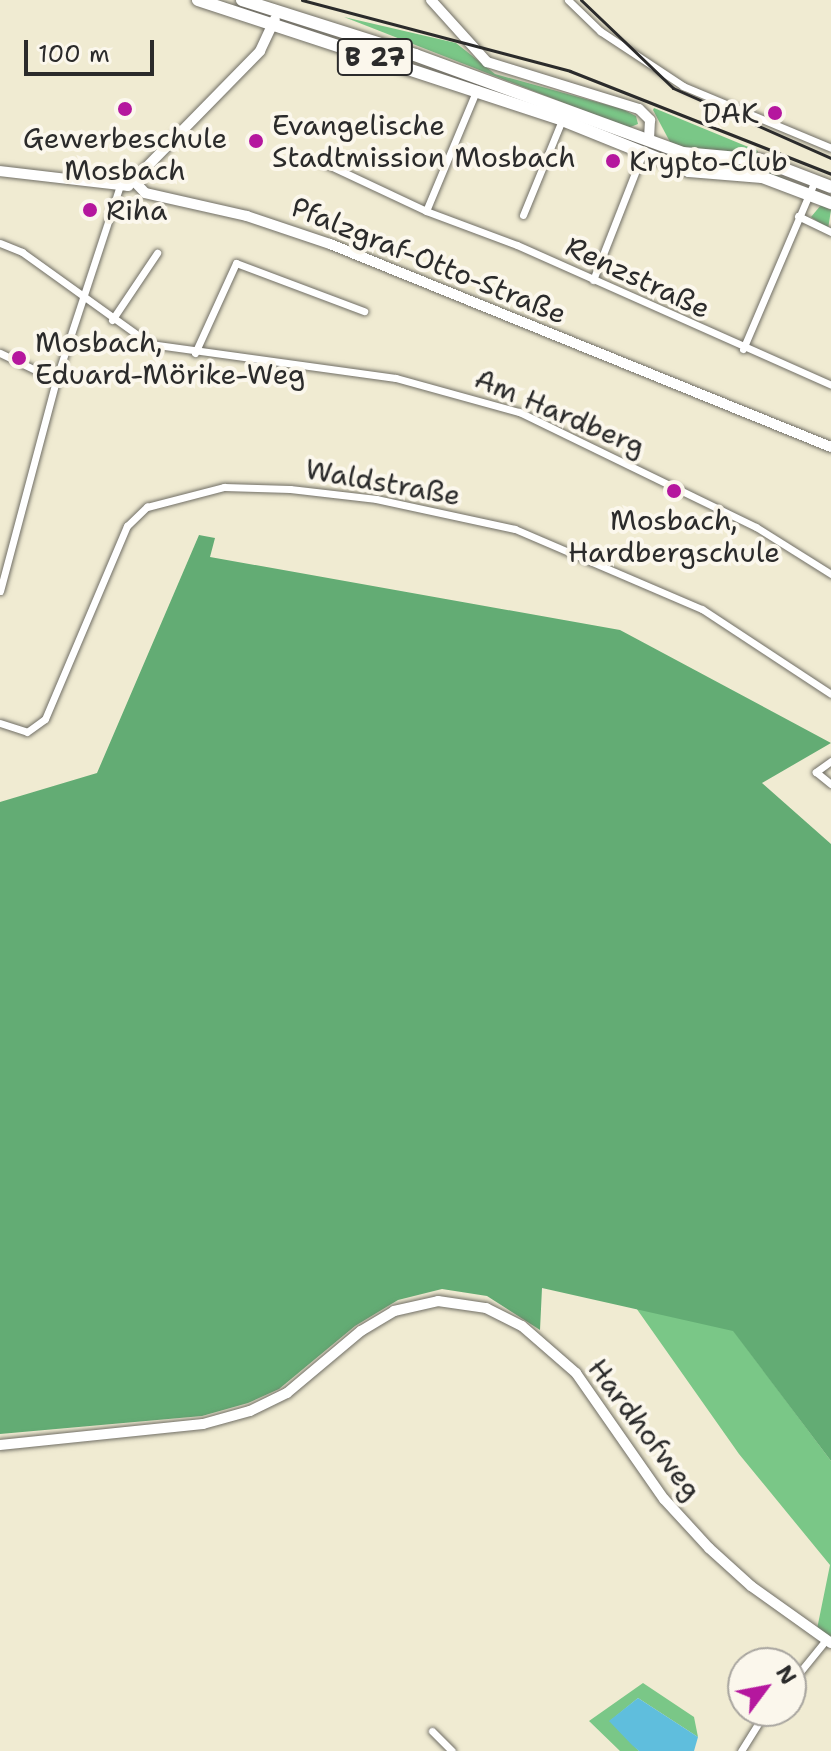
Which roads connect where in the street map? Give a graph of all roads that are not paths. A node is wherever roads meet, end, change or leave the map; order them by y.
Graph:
1 (198, 0) edge
2 (242, 0) edge
3 (431, 0) edge
4 (568, 0) edge
5 (278, 12) junction
6 (273, 25) junction
7 (472, 75) junction
8 (477, 91) junction
9 (562, 120) junction
10 (831, 148) edge
11 (643, 155) junction
12 (322, 162) dead end
13 (0, 171) edge
14 (815, 180) junction
15 (134, 181) junction
16 (831, 187) edge
17 (119, 188) junction
18 (808, 194) junction
19 (831, 203) edge
20 (426, 211) junction
21 (523, 215) dead end
22 (798, 216) junction
23 (831, 232) edge
24 (0, 243) edge
25 (157, 253) dead end
26 (593, 280) junction
27 (82, 299) junction
28 (364, 311) dead end
29 (112, 320) junction
30 (743, 349) junction
31 (0, 353) edge
32 (195, 353) junction
33 (56, 380) junction
34 (831, 385) edge
35 (831, 447) edge
36 (831, 574) edge
37 (0, 591) edge
38 (831, 694) edge
39 (0, 723) edge
40 (831, 761) edge
41 (831, 784) edge
42 (0, 1445) edge
43 (829, 1642) edge
44 (807, 1666) edge
45 (756, 1727) edge
46 (432, 1731) dead end
47 (452, 1751) edge
48 (741, 1751) edge

1 - 6 main road, B 27
2 - 5 main road, B 27
3 - 11 street
4 - 10 street
5 - 6 street
5 - 7 main road, B 27
6 - 8 main road, B 27
6 - 15 street
7 - 8 street
7 - 11 main road, B 27
8 - 9 main road, B 27
8 - 20 street
9 - 11 main road, B 27
9 - 21 street
11 - 14 main road, B 27
11 - 18 main road, B 27
11 - 26 street
12 - 20 street, Renzstraße
13 - 17 street
14 - 16 main road, B 27
14 - 18 street
15 - 17 street
15 - 35 street, Pfalzgraf-Otto-Straße
17 - 27 street
18 - 19 main road, B 27
18 - 22 street
20 - 26 street, Renzstraße
22 - 23 street
22 - 30 street
24 - 27 street, Am Hardberg
25 - 29 street
26 - 30 street, Renzstraße
27 - 29 street, Am Hardberg
27 - 33 street
28 - 32 street
29 - 32 street, Am Hardberg
30 - 34 street, Renzstraße
31 - 33 street
32 - 36 street, Am Hardberg
33 - 37 street
38 - 39 street, Waldstraße
40 - 41 street
42 - 43 street, Hardhofweg
43 - 44 street
45 - 48 street
46 - 47 street

